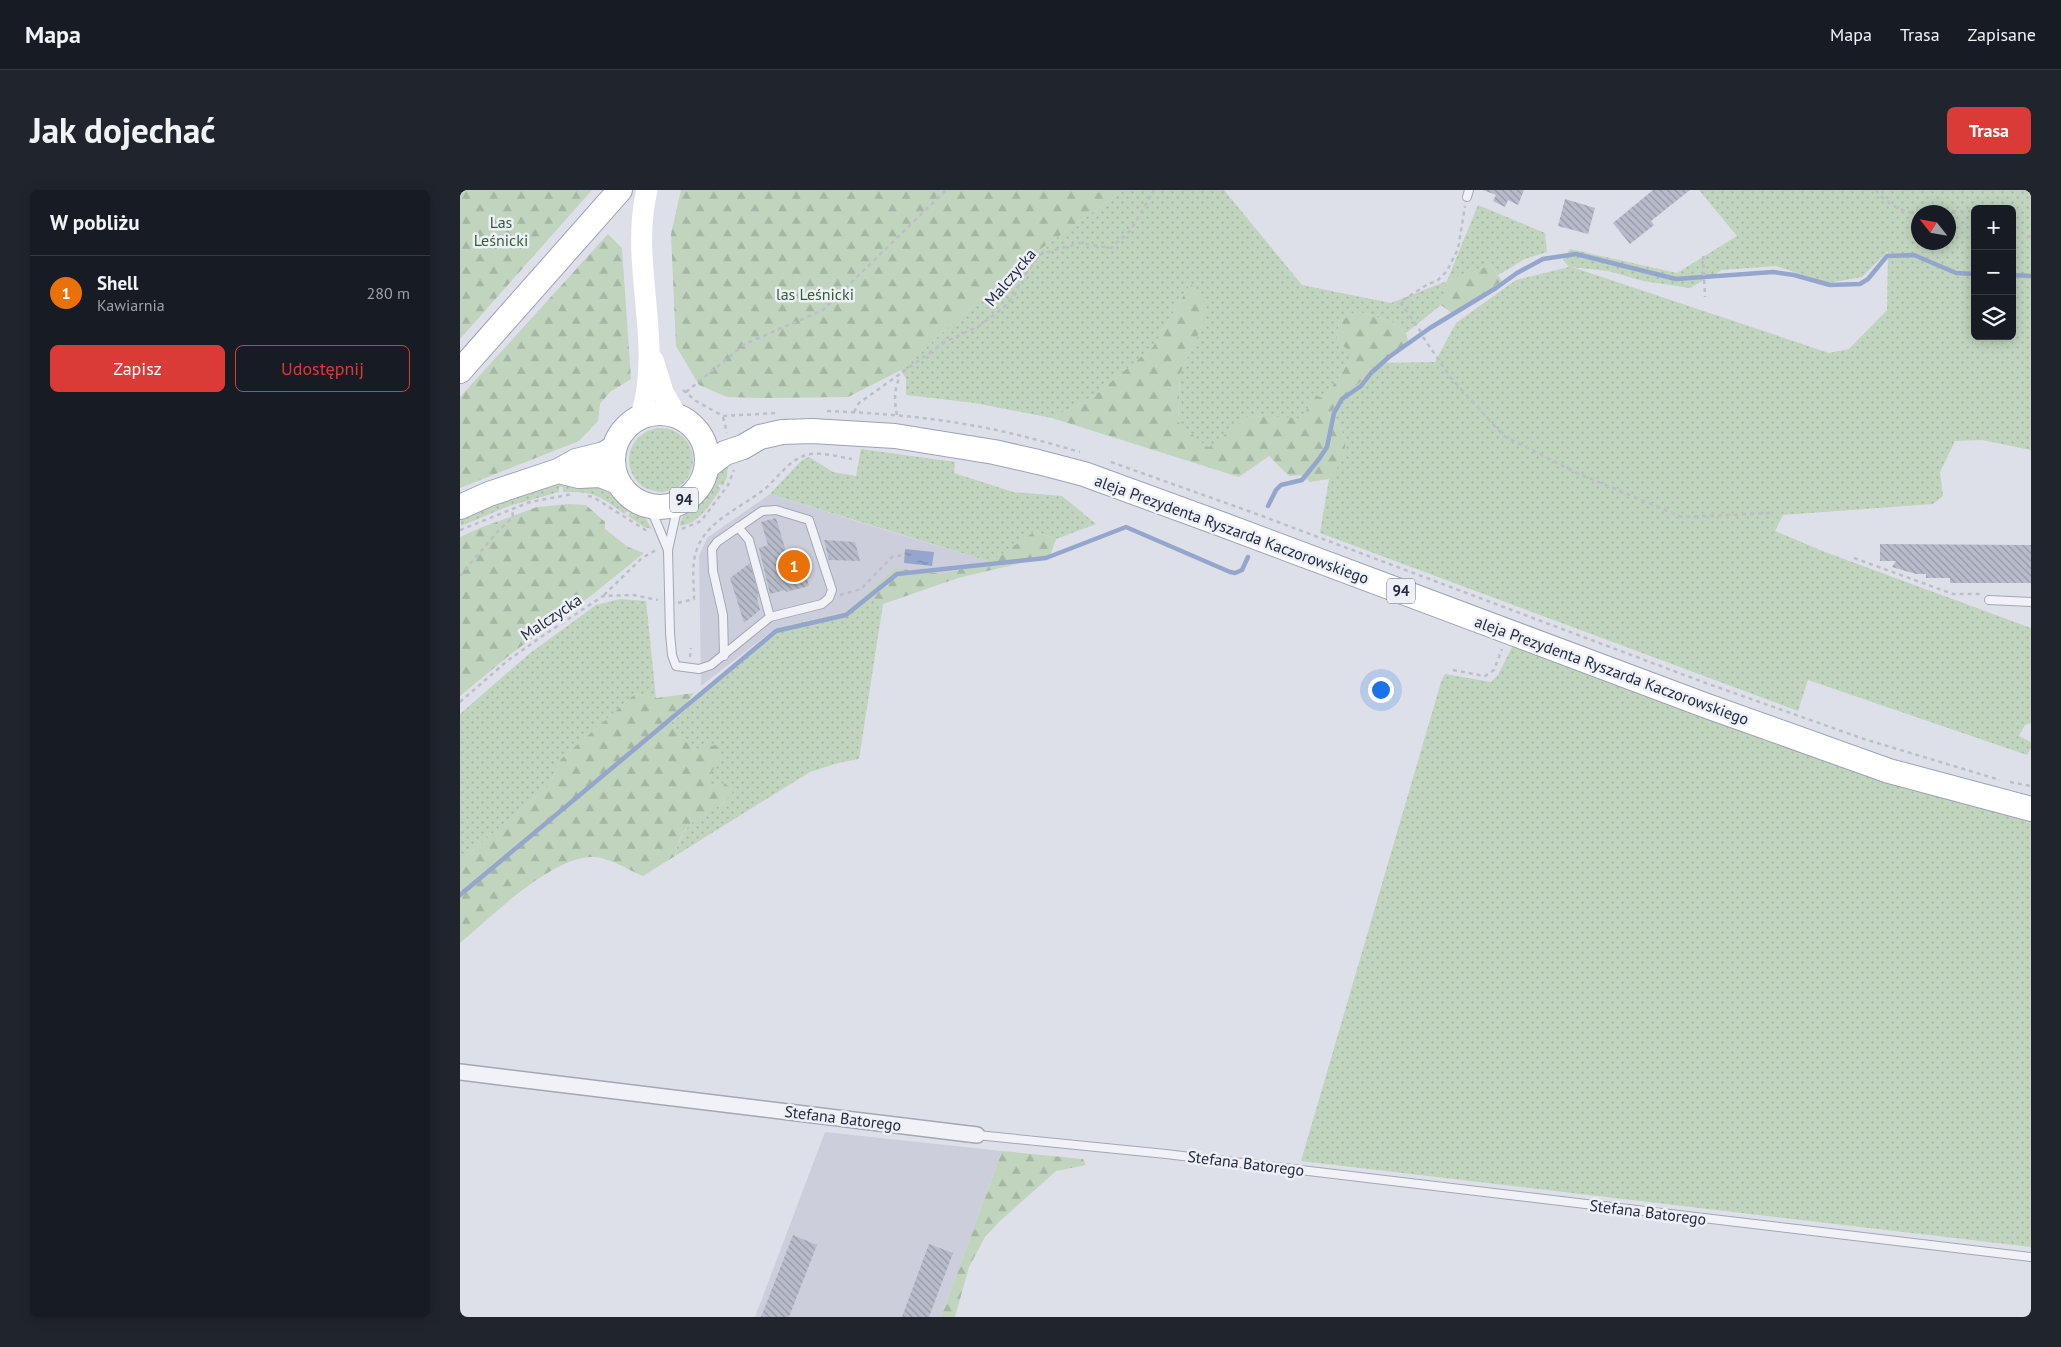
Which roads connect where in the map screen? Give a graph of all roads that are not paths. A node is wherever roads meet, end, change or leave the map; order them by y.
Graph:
1 (620, 190) edge
2 (647, 190) edge
3 (650, 348) junction
4 (460, 371) edge
5 (676, 415) junction
6 (641, 416) junction
7 (700, 433) junction
8 (760, 437) junction
9 (614, 448) junction
10 (708, 466) junction
11 (558, 471) junction
12 (618, 482) junction
13 (678, 505) junction
14 (460, 507) edge
15 (650, 507) junction
16 (738, 526) junction
17 (668, 550) junction
18 (1989, 600) dead end
19 (2031, 602) edge
20 (770, 617) junction
21 (724, 656) junction
22 (2031, 809) edge
23 (460, 1072) edge
24 (977, 1135) joint
25 (2031, 1257) edge

1 - 4 main road
2 - 3 main road
3 - 5 main road
3 - 6 main road
5 - 6 main road
5 - 7 main road
6 - 9 main road
7 - 8 main road, aleja Prezydenta Ryszarda Kaczorowskiego / 94
7 - 10 main road, 94
8 - 10 main road, aleja Prezydenta Ryszarda Kaczorowskiego / 94
8 - 22 main road, aleja Prezydenta Ryszarda Kaczorowskiego / 94
9 - 11 main road
9 - 12 main road
10 - 13 main road, 94
11 - 12 main road
11 - 14 main road
12 - 15 main road, 94
13 - 15 main road, 94
13 - 17 lane
15 - 17 lane
16 - 20 lane
16 - 20 lane
16 - 21 lane
17 - 21 lane
18 - 19 lane
20 - 21 lane
23 - 24 street, Stefana Batorego
24 - 25 lane, Stefana Batorego

